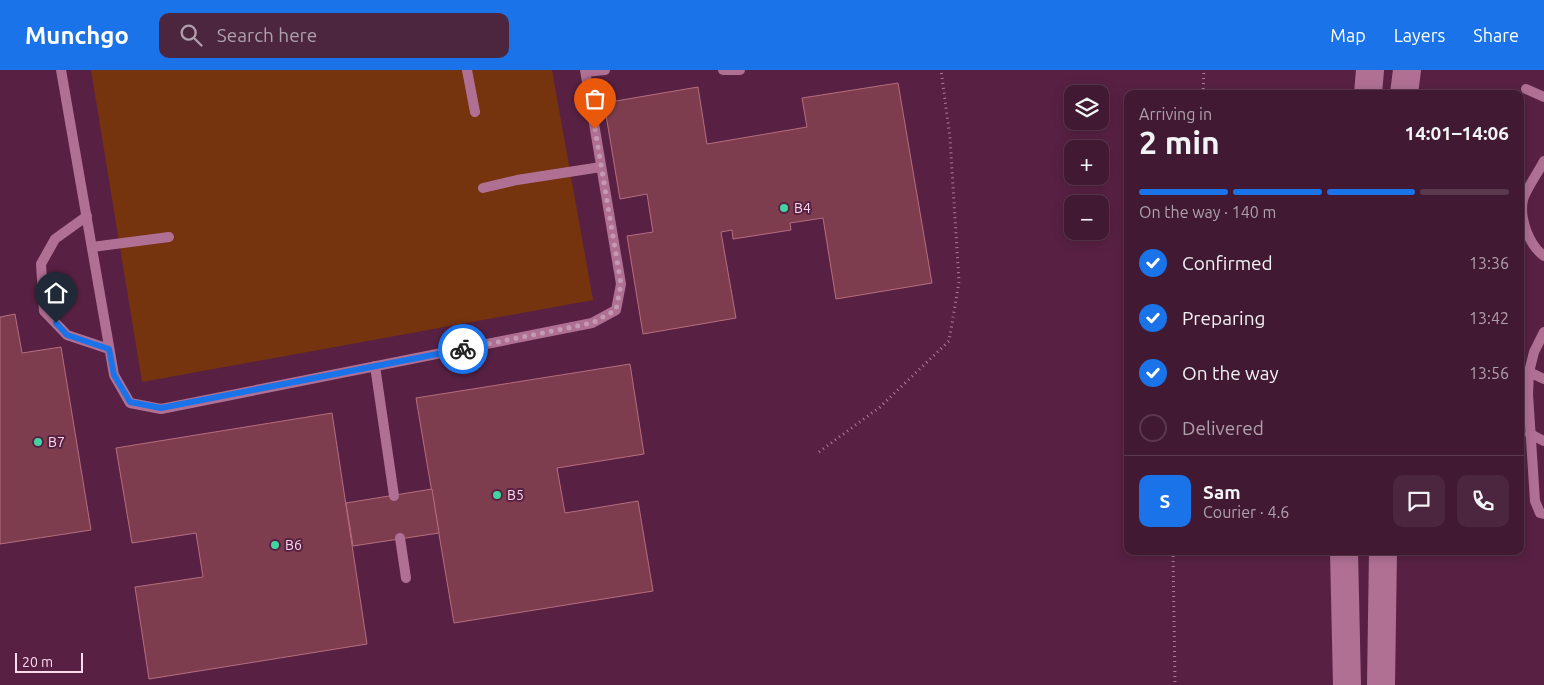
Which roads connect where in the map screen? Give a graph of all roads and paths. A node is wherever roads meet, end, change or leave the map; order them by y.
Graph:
1 (61, 70) edge
2 (467, 70) edge
3 (605, 70) edge
4 (723, 70) edge
5 (740, 70) edge
6 (941, 70) edge
7 (1204, 70) edge
8 (1370, 70) edge
9 (1407, 70) edge
10 (585, 71) edge
11 (1526, 89) dead end
12 (1203, 90) edge
13 (1368, 90) edge
14 (1404, 90) edge
15 (1544, 97) edge
16 (475, 112) dead end
17 (1544, 162) edge
18 (602, 167) junction
19 (484, 188) dead end
20 (1524, 197) edge
21 (87, 216) junction
22 (1524, 227) edge
23 (169, 237) dead end
24 (92, 246) junction
25 (1544, 256) edge
26 (1544, 332) edge
27 (109, 349) junction
28 (375, 366) junction
29 (1529, 372) junction
30 (1544, 379) edge
31 (1530, 434) junction
32 (1544, 441) edge
33 (819, 452) dead end
34 (394, 496) dead end
35 (1544, 514) edge
36 (400, 538) dead end
37 (1173, 555) edge
38 (1344, 555) edge
39 (1383, 555) edge
40 (406, 578) dead end
41 (1175, 685) edge
42 (1347, 685) edge
43 (1381, 685) edge

1 - 21 lane
2 - 16 lane
3 - 10 lane
4 - 5 lane
6 - 33 path
7 - 12 path
8 - 13 main road
9 - 14 main road
10 - 18 lane
11 - 15 lane
17 - 20 lane
18 - 19 lane
18 - 28 lane
21 - 24 lane
21 - 27 lane
22 - 25 lane
23 - 24 lane
24 - 27 lane
26 - 29 lane
27 - 28 lane
28 - 34 lane
29 - 30 lane
29 - 31 lane
31 - 32 lane
31 - 35 lane
36 - 40 lane
37 - 41 path
38 - 42 main road
39 - 43 main road

